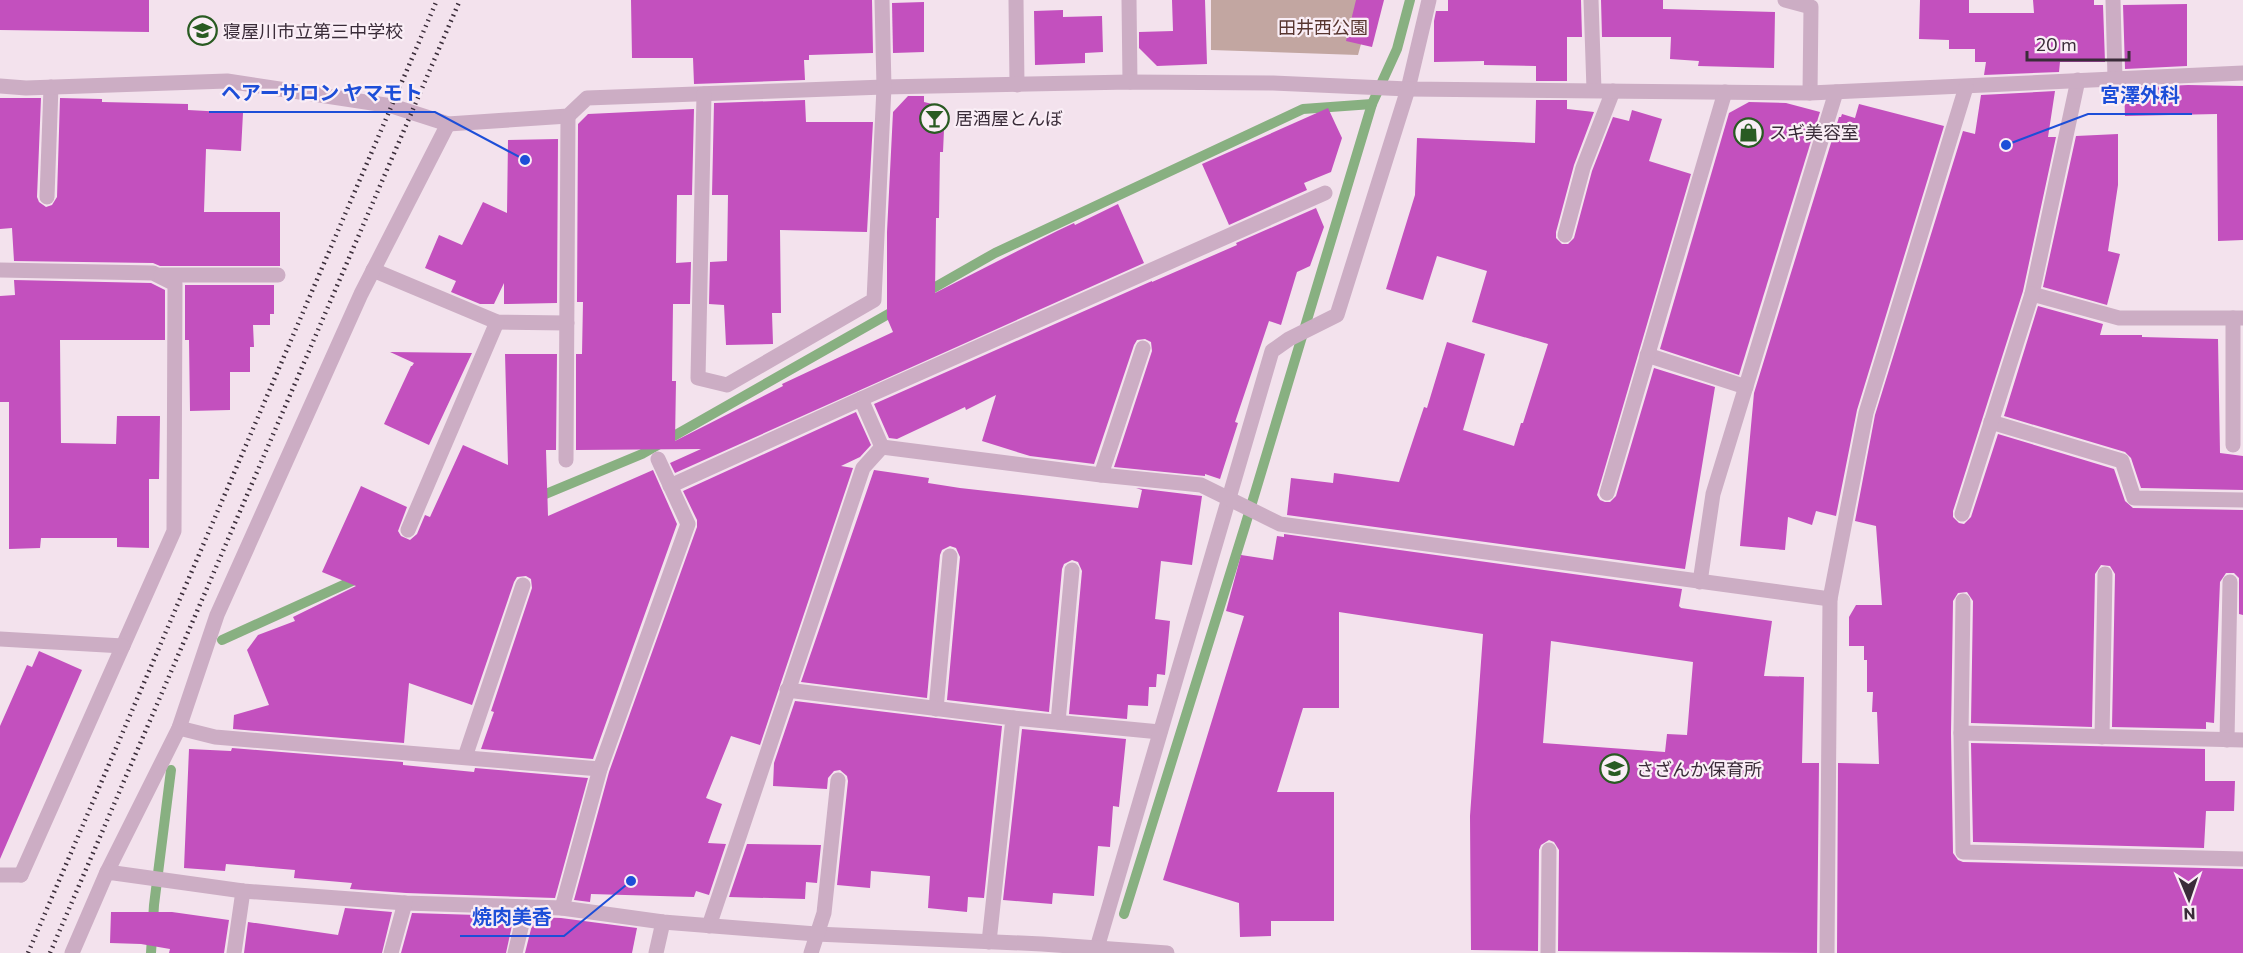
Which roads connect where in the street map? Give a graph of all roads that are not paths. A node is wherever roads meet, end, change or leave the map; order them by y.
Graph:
1 (882, 0) edge
2 (1016, 0) edge
3 (1129, 0) edge
4 (1429, 0) edge
5 (1591, 0) edge
6 (1785, 0) edge
7 (2113, 0) edge
8 (2243, 73) edge
9 (2115, 78) junction
10 (2078, 80) junction
11 (1131, 82) junction
12 (1017, 85) junction
13 (0, 86) edge
14 (51, 87) junction
15 (884, 87) junction
16 (1965, 87) junction
17 (1408, 89) junction
18 (1594, 90) junction
19 (1613, 91) junction
20 (1725, 92) junction
21 (1836, 92) junction
22 (1810, 93) junction
23 (704, 94) junction
24 (568, 116) junction
25 (447, 124) junction
26 (1324, 193) dead end
27 (47, 196) dead end
28 (1565, 235) dead end
29 (0, 270) edge
30 (373, 270) junction
31 (278, 274) dead end
32 (157, 275) junction
33 (2032, 294) junction
34 (2238, 318) edge
35 (497, 322) junction
36 (567, 323) junction
37 (1143, 348) dead end
38 (1647, 355) junction
39 (1746, 387) junction
40 (861, 399) junction
41 (1991, 422) junction
42 (2233, 445) dead end
43 (882, 447) junction
44 (658, 459) dead end
45 (566, 460) dead end
46 (1101, 475) junction
47 (670, 486) junction
48 (1607, 493) dead end
49 (2243, 500) edge
50 (1235, 501) junction
51 (1962, 514) dead end
52 (408, 530) dead end
53 (950, 556) dead end
54 (1072, 570) dead end
55 (2105, 574) dead end
56 (1700, 582) junction
57 (2230, 582) dead end
58 (522, 585) dead end
59 (1830, 599) junction
60 (1963, 601) dead end
61 (0, 639) edge
62 (123, 646) junction
63 (787, 690) junction
64 (936, 708) junction
65 (1012, 718) junction
66 (1058, 722) junction
67 (179, 728) junction
68 (1160, 732) junction
69 (1961, 733) junction
70 (2102, 737) junction
71 (2227, 740) junction
72 (2243, 740) edge
73 (465, 757) junction
74 (600, 769) junction
75 (838, 780) dead end
76 (1549, 850) dead end
77 (2243, 859) edge
78 (107, 872) junction
79 (0, 875) edge
80 (243, 891) junction
81 (405, 903) junction
82 (526, 907) junction
83 (562, 908) junction
84 (663, 922) junction
85 (709, 926) junction
86 (816, 934) junction
87 (989, 942) junction
88 (1041, 948) edge
89 (1097, 948) junction
90 (72, 953) edge
91 (234, 953) edge
92 (391, 953) edge
93 (515, 953) edge
94 (656, 953) edge
95 (811, 953) edge
96 (1167, 953) edge
97 (1548, 953) edge
98 (1827, 953) edge

1 - 15 street
2 - 12 street
3 - 11 street
4 - 17 street
5 - 18 street
6 - 22 street
7 - 9 street
8 - 9 street
9 - 10 street
10 - 16 street
10 - 33 street
11 - 12 street
11 - 17 street
12 - 15 street
13 - 14 street
14 - 25 street
14 - 27 street
15 - 23 street
15 - 23 street
16 - 21 street
16 - 59 street
17 - 18 street
17 - 50 street
18 - 19 street
19 - 20 street
19 - 28 street
20 - 22 street
20 - 38 street
21 - 22 street
21 - 39 street
23 - 24 street
24 - 25 street
24 - 36 street
25 - 30 street
26 - 40 street
29 - 32 street
30 - 35 street
30 - 67 street
31 - 32 street
32 - 62 street
33 - 34 street
33 - 41 street
34 - 42 street
35 - 36 street
35 - 52 street
36 - 45 street
37 - 46 street
38 - 39 street
38 - 48 street
39 - 56 street
40 - 43 street
40 - 47 street
41 - 49 street
41 - 51 street
43 - 46 street
43 - 63 street
44 - 47 street
46 - 50 street
47 - 74 street
50 - 56 street
50 - 68 street
53 - 64 street
54 - 66 street
55 - 70 street
56 - 59 street
57 - 71 street
58 - 73 street
59 - 98 street
60 - 69 street
61 - 62 street
62 - 79 street
63 - 64 street
63 - 85 street
64 - 65 street
65 - 66 street
65 - 87 street
66 - 68 street
67 - 73 street
67 - 78 street
68 - 89 street
69 - 70 street
69 - 77 street
70 - 71 street
71 - 72 street
73 - 74 street
74 - 83 street
75 - 86 street
76 - 97 street
78 - 80 street
78 - 90 street
80 - 81 street
80 - 91 street
81 - 82 street
81 - 92 street
82 - 83 street
82 - 93 street
83 - 84 street
84 - 85 street
84 - 94 street
85 - 86 street
86 - 87 street
86 - 95 street
87 - 88 street
88 - 89 street
89 - 96 street

